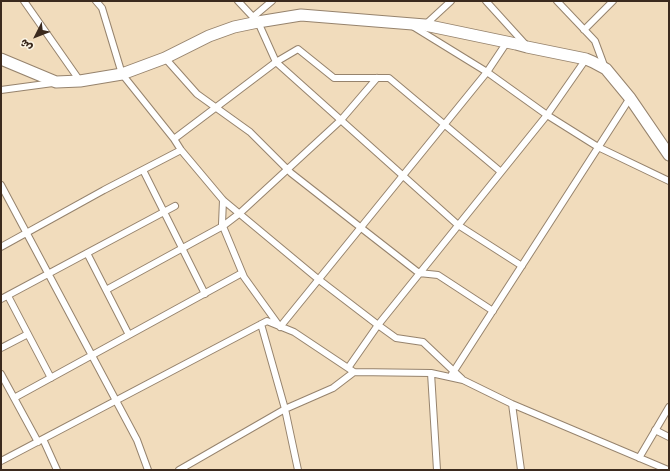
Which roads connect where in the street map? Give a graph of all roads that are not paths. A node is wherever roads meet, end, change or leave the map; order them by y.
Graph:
1 (24, 1) edge
2 (96, 1) edge
3 (238, 1) edge
4 (272, 1) edge
5 (451, 1) edge
6 (486, 1) edge
7 (557, 1) edge
8 (613, 1) edge
9 (255, 20) junction
10 (409, 24) junction
11 (425, 25) junction
12 (584, 30) junction
13 (507, 42) junction
14 (527, 47) junction
15 (165, 58) junction
16 (1, 59) edge
17 (586, 59) junction
18 (276, 62) junction
19 (606, 69) junction
20 (487, 72) junction
21 (122, 74) junction
22 (377, 78) junction
23 (80, 81) junction
24 (56, 82) junction
25 (1, 90) edge
26 (630, 98) junction
27 (216, 108) junction
28 (547, 115) junction
29 (341, 120) junction
30 (444, 125) junction
31 (174, 140) junction
32 (598, 147) junction
33 (181, 150) junction
34 (669, 155) edge
35 (288, 169) junction
36 (142, 170) junction
37 (501, 172) junction
38 (402, 175) junction
39 (669, 181) edge
40 (1, 185) edge
41 (223, 200) junction
42 (175, 206) dead end
43 (164, 212) junction
44 (240, 214) junction
45 (458, 225) junction
46 (223, 226) junction
47 (360, 227) junction
48 (27, 233) junction
49 (1, 247) edge
50 (182, 248) junction
51 (87, 253) junction
52 (522, 266) junction
53 (242, 273) junction
54 (419, 273) junction
55 (48, 274) junction
56 (318, 279) junction
57 (106, 290) junction
58 (205, 294) junction
59 (8, 296) junction
60 (1, 299) edge
61 (492, 312) junction
62 (261, 324) junction
63 (378, 325) junction
64 (280, 327) junction
65 (28, 334) junction
66 (129, 336) junction
67 (1, 348) edge
68 (92, 356) junction
69 (348, 368) junction
70 (354, 372) junction
71 (431, 373) junction
72 (1, 374) edge
73 (452, 374) junction
74 (51, 378) junction
75 (14, 398) junction
76 (116, 400) junction
77 (512, 404) junction
78 (669, 407) edge
79 (285, 409) junction
80 (655, 430) junction
81 (669, 437) edge
82 (40, 441) junction
83 (639, 458) junction
84 (1, 461) edge
85 (57, 470) edge
86 (148, 470) edge
87 (179, 470) edge
88 (298, 470) edge
89 (437, 470) edge
90 (521, 470) edge
91 (668, 470) edge

1 - 23 street
2 - 21 street
3 - 9 street
4 - 9 street
5 - 11 street
6 - 14 street
7 - 12 street
8 - 12 street
9 - 10 highway
9 - 15 highway
9 - 18 street
10 - 11 highway
10 - 20 street
11 - 13 highway
12 - 19 street
13 - 14 highway
13 - 20 street
14 - 17 highway
15 - 21 highway
15 - 27 street
16 - 24 highway
17 - 19 highway
17 - 28 street
18 - 22 street
18 - 27 street
18 - 29 street
19 - 26 highway
20 - 28 street
20 - 30 street
21 - 23 highway
21 - 31 street
22 - 29 street
22 - 30 street
23 - 24 highway
24 - 25 street
26 - 32 street
26 - 34 highway
27 - 31 street
27 - 35 street
28 - 32 street
28 - 37 street
29 - 35 street
29 - 38 street
30 - 37 street
30 - 38 street
31 - 33 street
32 - 39 street
32 - 52 street
33 - 36 street
33 - 41 street
35 - 44 street
35 - 47 street
36 - 43 street
36 - 48 street
37 - 45 street
38 - 45 street
38 - 47 street
40 - 48 street
41 - 44 street
41 - 46 street
42 - 43 street
43 - 50 street
43 - 51 street
44 - 46 street
44 - 56 street
45 - 52 street
45 - 54 street
46 - 50 street
46 - 53 street
47 - 54 street
47 - 56 street
48 - 49 street
48 - 55 street
50 - 57 street
50 - 58 street
51 - 55 street
51 - 57 street
52 - 61 street
53 - 58 street
53 - 64 street
54 - 61 street
54 - 63 street
55 - 59 street
55 - 68 street
56 - 63 street
56 - 64 street
57 - 66 street
58 - 66 street
59 - 60 street
59 - 65 street
61 - 73 street
62 - 64 street
62 - 76 street
62 - 79 street
63 - 69 street
63 - 73 street
64 - 69 street
65 - 67 street
65 - 74 street
66 - 68 street
68 - 74 street
68 - 76 street
69 - 70 street
70 - 71 street
70 - 79 street
71 - 73 street
71 - 89 street
72 - 75 street
73 - 77 street
74 - 75 street
75 - 82 street
76 - 82 street
76 - 86 street
77 - 83 street
77 - 90 street
78 - 80 street
79 - 87 street
79 - 88 street
80 - 81 street
80 - 83 street
82 - 84 street
82 - 85 street
83 - 91 street

